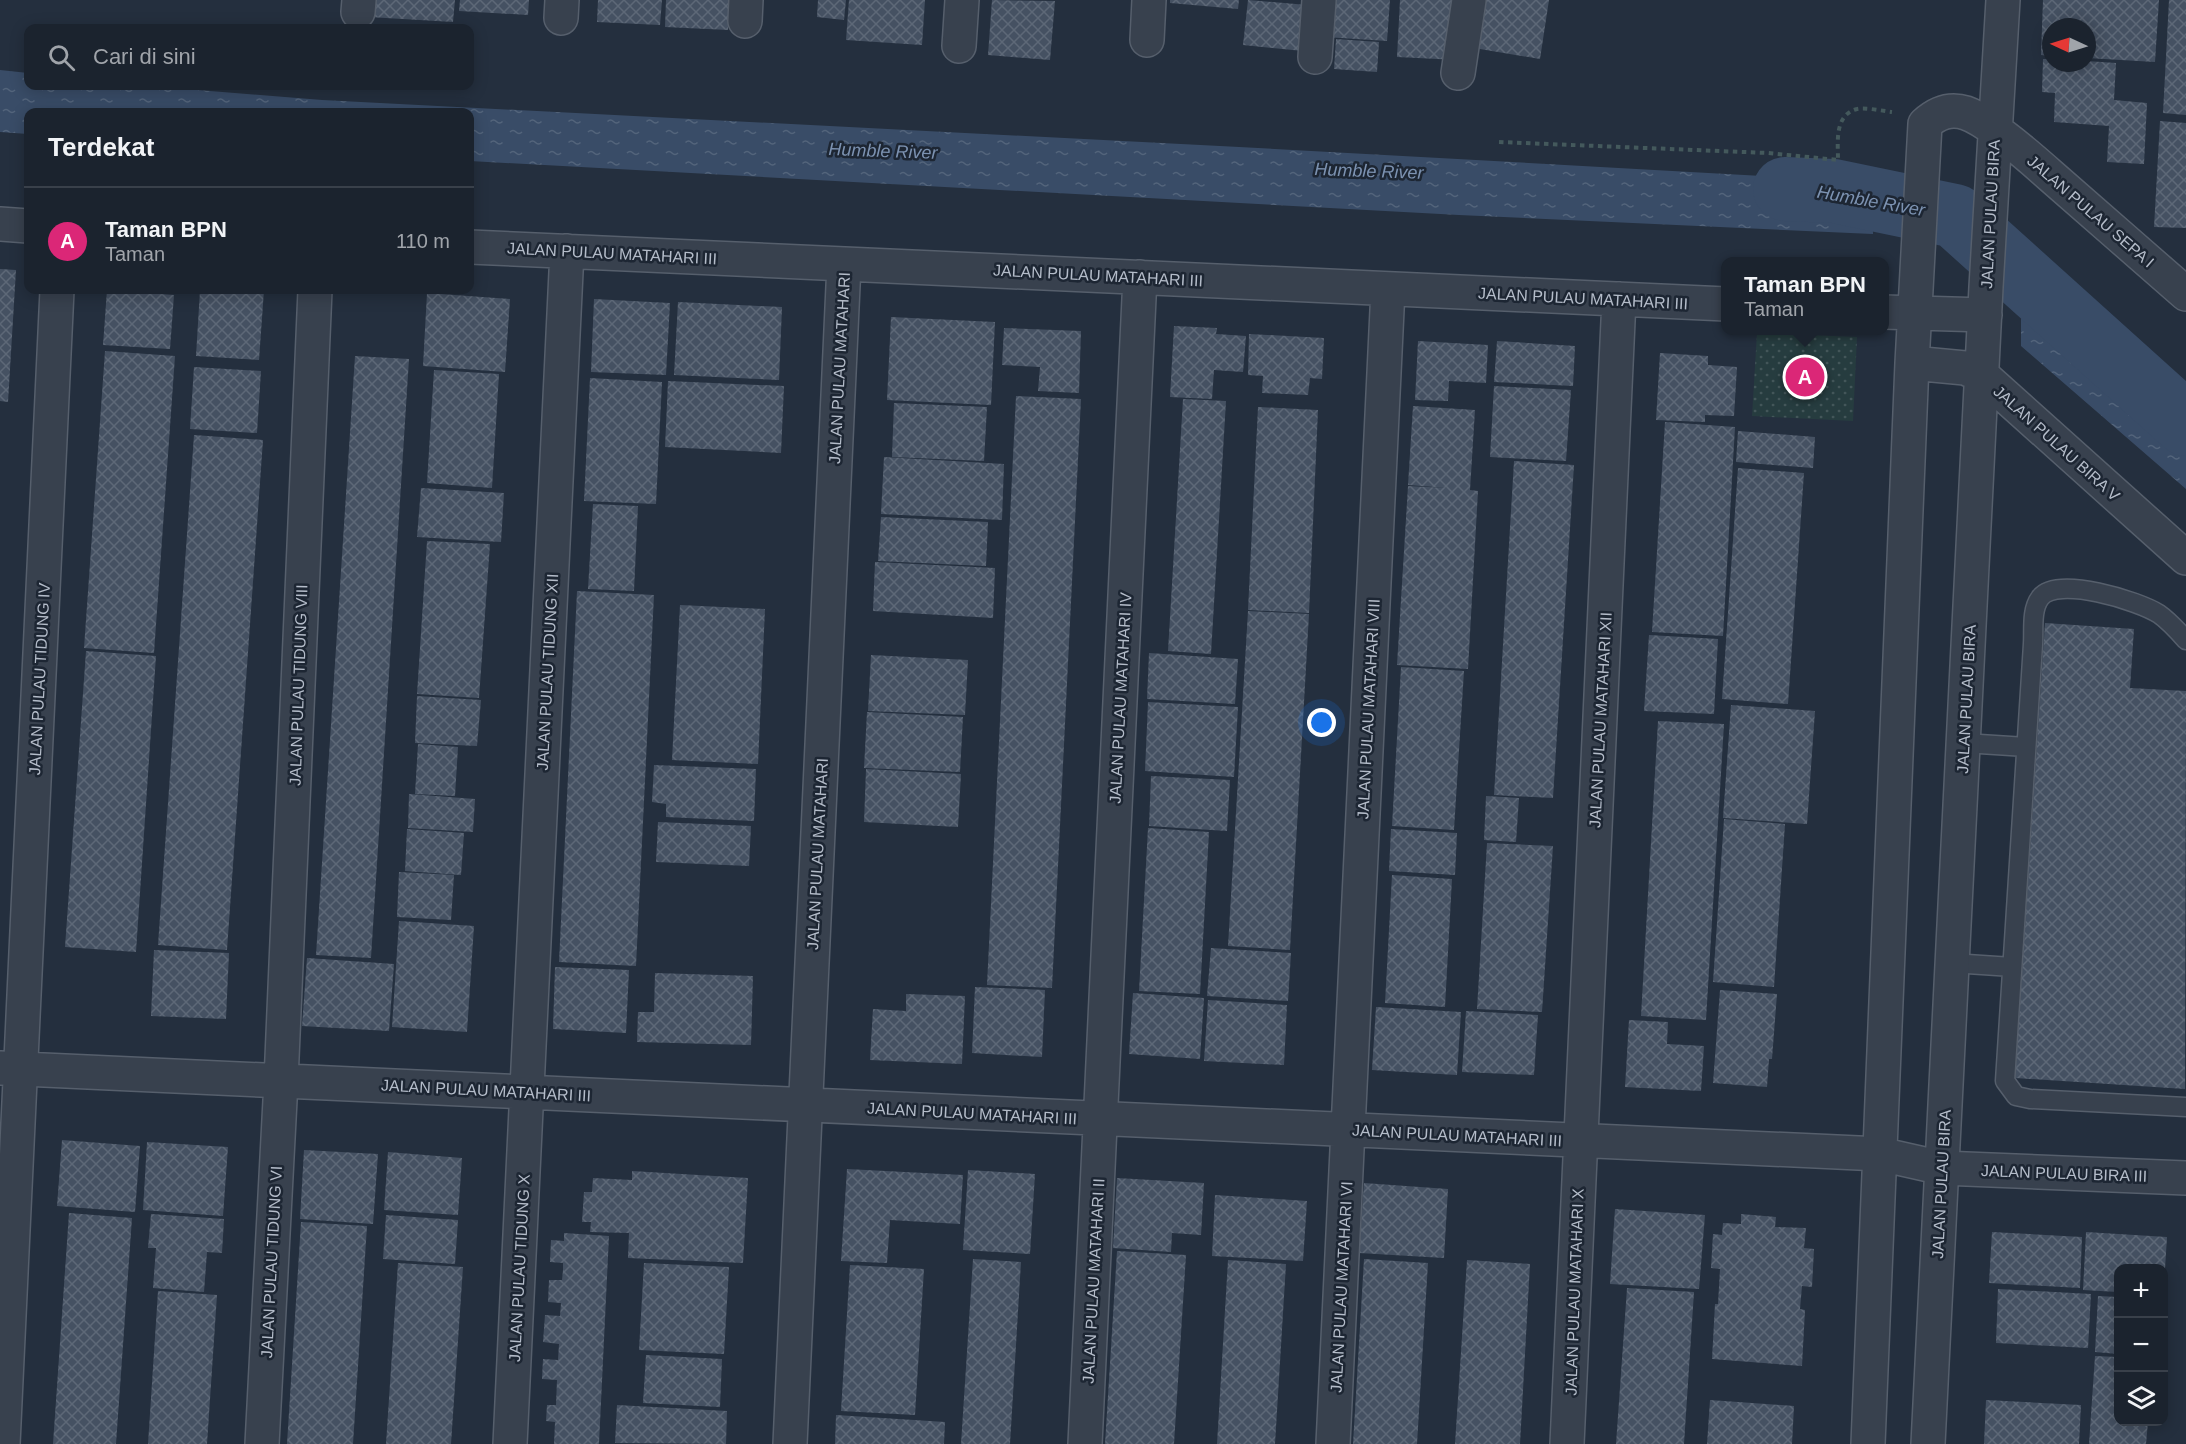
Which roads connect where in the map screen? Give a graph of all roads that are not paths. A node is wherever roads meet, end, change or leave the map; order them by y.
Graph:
1 (962, 0) edge
2 (1149, 0) edge
3 (1319, 0) edge
4 (1469, 0) edge
5 (2003, 0) edge
6 (1147, 40) dead end
7 (959, 46) dead end
8 (1315, 57) dead end
9 (1458, 74) dead end
10 (1995, 131) junction
11 (0, 224) edge
12 (24, 226) edge
13 (474, 247) edge
14 (567, 251) junction
15 (844, 264) junction
16 (1140, 277) junction
17 (1388, 289) junction
18 (57, 294) edge
19 (315, 294) edge
20 (2186, 294) edge
21 (1619, 300) junction
22 (1721, 304) edge
23 (1899, 312) edge
24 (1985, 315) junction
25 (1912, 363) junction
26 (1983, 376) junction
27 (2186, 558) edge
28 (2186, 640) edge
29 (1964, 743) junction
30 (2026, 747) junction
31 (1952, 963) junction
32 (2012, 967) junction
33 (11, 1069) edge
34 (281, 1081) junction
35 (528, 1092) junction
36 (805, 1105) junction
37 (2186, 1107) edge
38 (1100, 1119) junction
39 (1349, 1130) junction
40 (1581, 1140) junction
41 (1880, 1154) junction
42 (1942, 1168) junction
43 (2186, 1178) edge
44 (3, 1444) edge
45 (262, 1444) edge
46 (510, 1444) edge
47 (790, 1444) edge
48 (1085, 1444) edge
49 (1334, 1444) edge
50 (1567, 1444) edge
51 (1868, 1444) edge
52 (1928, 1444) edge

1 - 7 street
2 - 6 street
3 - 8 street
4 - 9 street
5 - 10 street
10 - 20 street, JALAN PULAU SEPA I
10 - 23 street, JALAN PULAU BIRA
10 - 24 street, JALAN PULAU BIRA
11 - 12 street
13 - 14 street, JALAN PULAU MATAHARI III
14 - 15 street, JALAN PULAU MATAHARI III
14 - 35 street, JALAN PULAU TIDUNG XII
15 - 16 street, JALAN PULAU MATAHARI III
15 - 36 street, JALAN PULAU MATAHARI
16 - 17 street, JALAN PULAU MATAHARI III
16 - 38 street, JALAN PULAU MATAHARI IV
17 - 21 street, JALAN PULAU MATAHARI III
17 - 39 street, JALAN PULAU MATAHARI VIII
18 - 33 street, JALAN PULAU TIDUNG IV
19 - 34 street, JALAN PULAU TIDUNG VIII
21 - 22 street, JALAN PULAU MATAHARI III
21 - 40 street, JALAN PULAU MATAHARI XII
23 - 24 street
23 - 25 street
24 - 26 street, JALAN PULAU BIRA
25 - 26 street, JALAN PULAU BIRA V
25 - 41 street
26 - 27 street, JALAN PULAU BIRA V
26 - 29 street, JALAN PULAU BIRA
28 - 30 lane
29 - 30 lane
29 - 31 street, JALAN PULAU BIRA
30 - 32 lane
31 - 32 lane
31 - 42 street, JALAN PULAU BIRA
32 - 37 lane
33 - 34 street, JALAN PULAU MATAHARI III
33 - 44 street, JALAN PULAU TIDUNG IV
34 - 35 street, JALAN PULAU MATAHARI III
34 - 45 street, JALAN PULAU TIDUNG VI
35 - 36 street, JALAN PULAU MATAHARI III
35 - 46 street, JALAN PULAU TIDUNG X
36 - 38 street, JALAN PULAU MATAHARI III
36 - 47 street, JALAN PULAU MATAHARI
38 - 39 street, JALAN PULAU MATAHARI III
38 - 48 street, JALAN PULAU MATAHARI II
39 - 40 street, JALAN PULAU MATAHARI III
39 - 49 street, JALAN PULAU MATAHARI VI
40 - 41 street, JALAN PULAU MATAHARI III
40 - 50 street, JALAN PULAU MATAHARI X
41 - 42 street, JALAN PULAU MATAHARI III
41 - 51 street
42 - 43 street, JALAN PULAU BIRA III
42 - 52 street, JALAN PULAU BIRA

